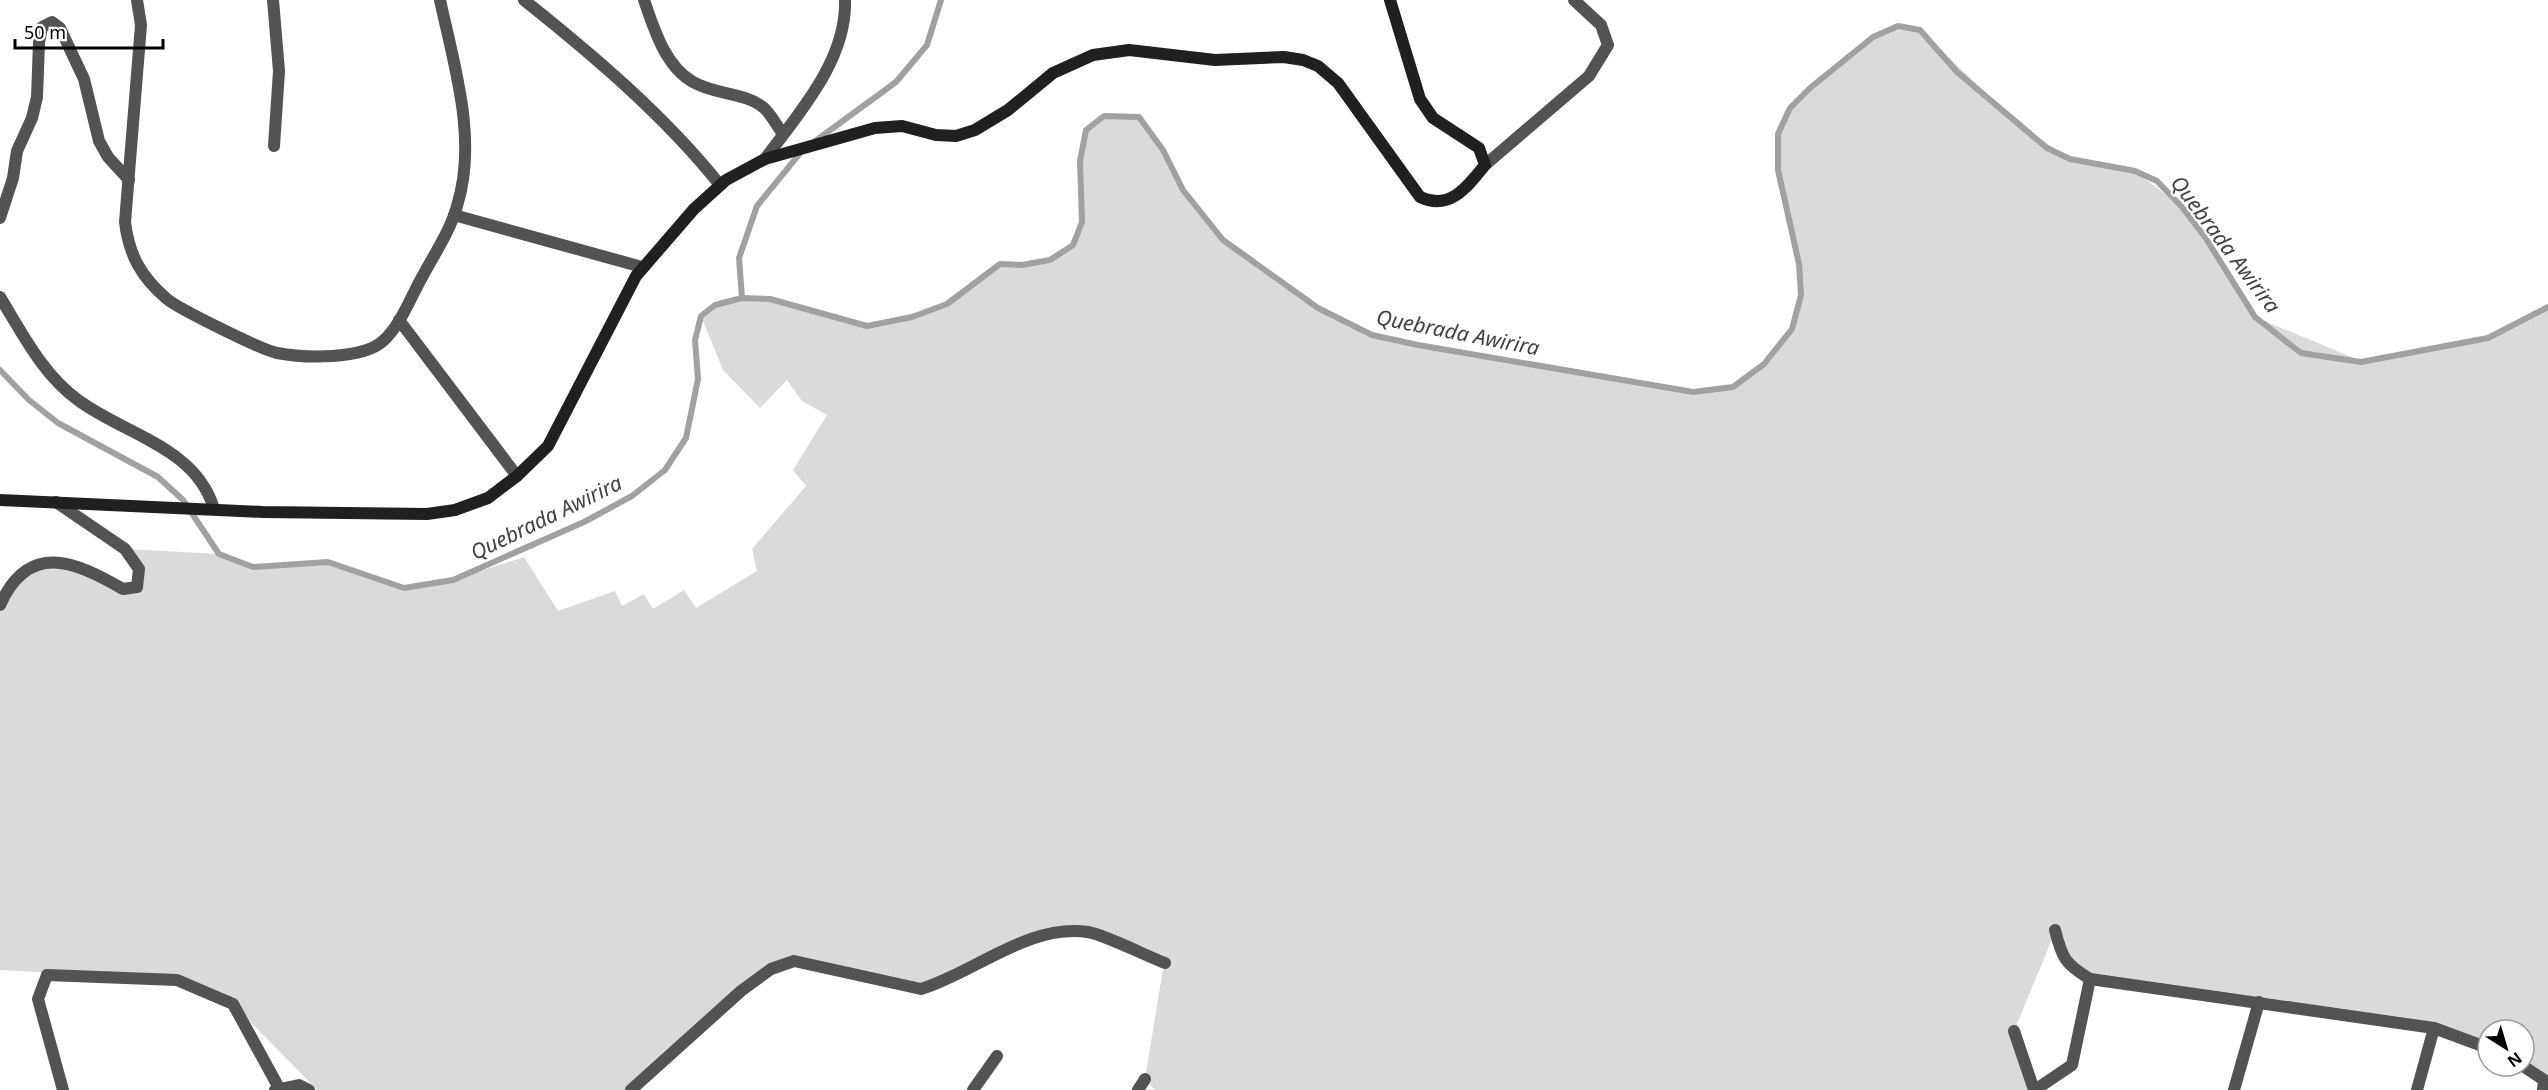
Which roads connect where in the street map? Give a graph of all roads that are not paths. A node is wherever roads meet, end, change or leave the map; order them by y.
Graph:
1 (137, 0) edge
2 (273, 0) edge
3 (440, 0) edge
4 (524, 0) edge
5 (644, 0) edge
6 (845, 0) edge
7 (1390, 0) edge
8 (1574, 0) edge
9 (783, 134) junction
10 (274, 146) dead end
11 (765, 159) junction
12 (1485, 165) junction
13 (129, 180) junction
14 (720, 185) junction
15 (454, 215) junction
16 (0, 218) edge
17 (642, 267) junction
18 (0, 297) edge
19 (399, 320) junction
20 (517, 476) junction
21 (0, 500) edge
22 (56, 502) junction
23 (214, 509) junction
24 (0, 605) edge
25 (2055, 930) dead end
26 (1164, 963) dead end
27 (2090, 979) junction
28 (2259, 1002) junction
29 (2434, 1028) junction
30 (2014, 1031) dead end
31 (2476, 1044) edge
32 (997, 1056) dead end
33 (2536, 1075) edge
34 (1145, 1079) dead end
35 (277, 1089) edge
36 (63, 1090) edge
37 (309, 1090) edge
38 (631, 1090) edge
39 (973, 1090) edge
40 (1138, 1090) edge
41 (2034, 1090) edge
42 (2234, 1090) edge
43 (2417, 1090) edge
44 (2543, 1090) edge

1 - 13 street
2 - 10 street
3 - 15 street
4 - 14 street
5 - 9 street
6 - 9 street
7 - 12 street
8 - 12 street
9 - 11 street
11 - 12 street
11 - 14 street
13 - 16 street
13 - 19 street
14 - 17 street
15 - 17 street
15 - 19 street
17 - 20 street
18 - 23 street
19 - 20 street
20 - 23 street
21 - 22 street
22 - 23 street
22 - 24 street
25 - 27 street
26 - 38 street
27 - 28 street
27 - 41 street
28 - 29 street
28 - 42 street
29 - 31 street
29 - 43 street
30 - 41 street
32 - 39 street
33 - 44 street
34 - 40 street
35 - 36 street
35 - 37 street

